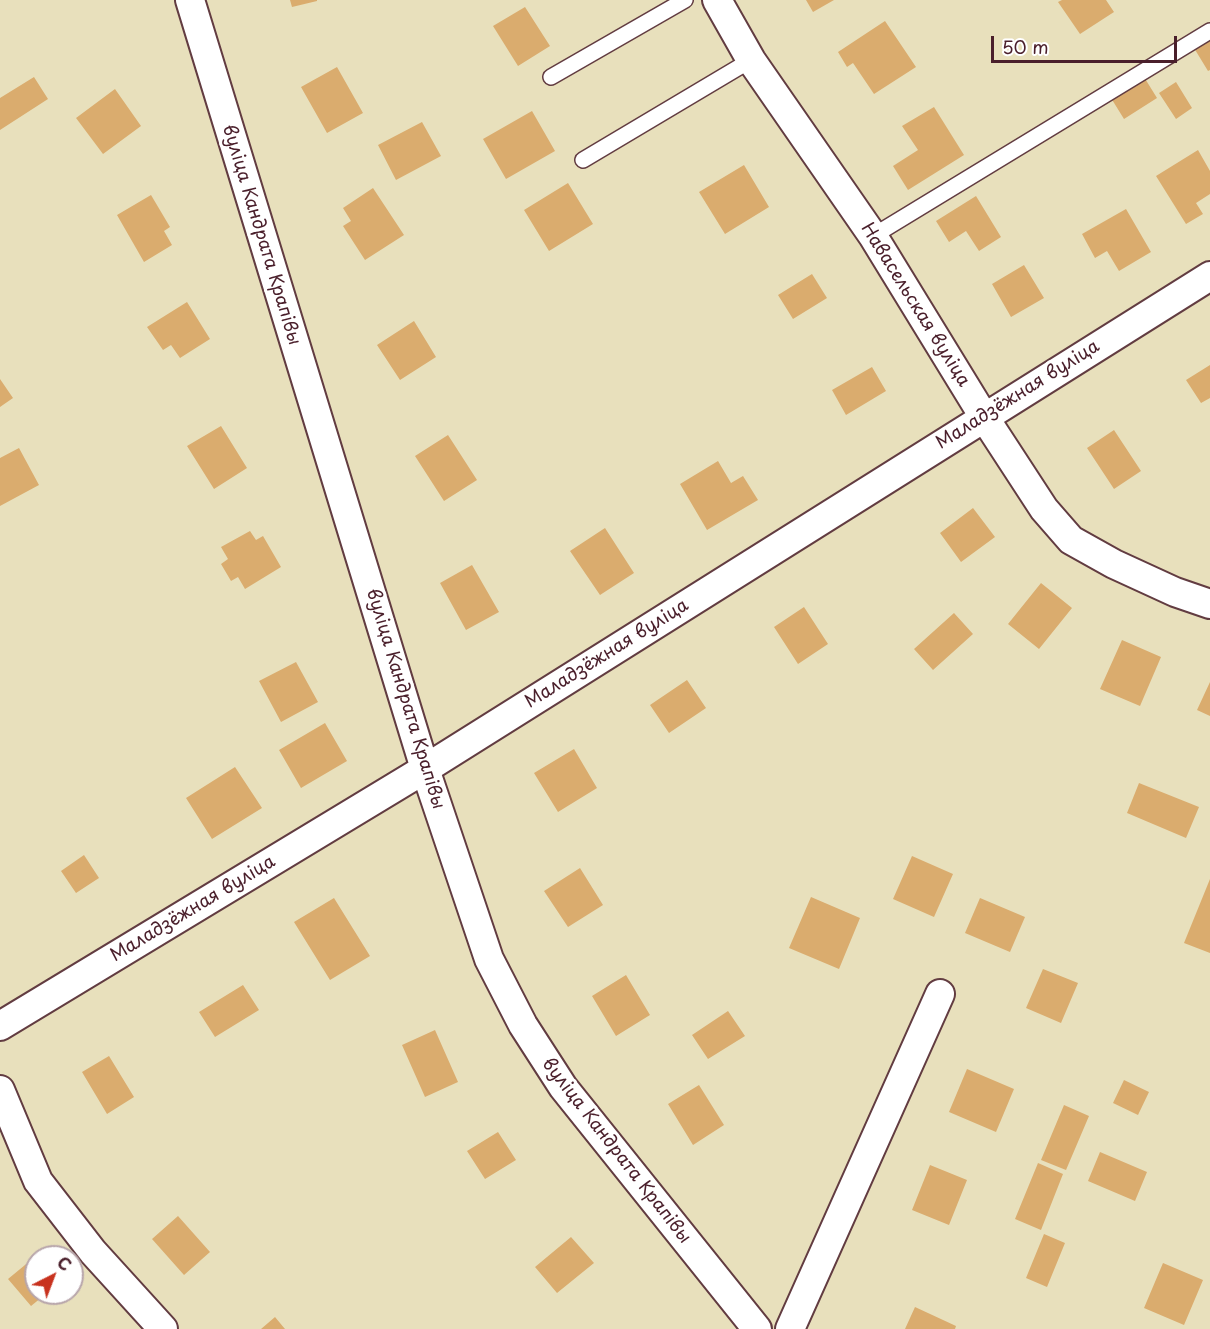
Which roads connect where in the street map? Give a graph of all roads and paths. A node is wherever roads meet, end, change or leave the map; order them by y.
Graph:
1 (190, 0) edge
2 (685, 0) edge
3 (717, 0) edge
4 (1210, 31) edge
5 (751, 60) junction
6 (551, 77) dead end
7 (583, 160) dead end
8 (873, 236) junction
9 (1210, 276) edge
10 (984, 417) junction
11 (1210, 604) edge
12 (425, 769) junction
13 (940, 994) dead end
14 (0, 1026) edge
15 (0, 1090) edge
16 (752, 1327) edge
17 (163, 1329) edge
18 (790, 1329) edge

1 - 12 street, вуліца Кандрата Крапівы
2 - 6 lane
3 - 5 street, Навасельская вуліца
4 - 8 lane
5 - 7 lane
5 - 8 street, Навасельская вуліца
8 - 10 street, Навасельская вуліца
9 - 10 street, Маладзёжная вуліца
10 - 11 street, Навасельская вуліца
10 - 12 street, Маладзёжная вуліца
12 - 14 street, Маладзёжная вуліца
12 - 16 street, вуліца Кандрата Крапівы
13 - 18 street
15 - 17 street

